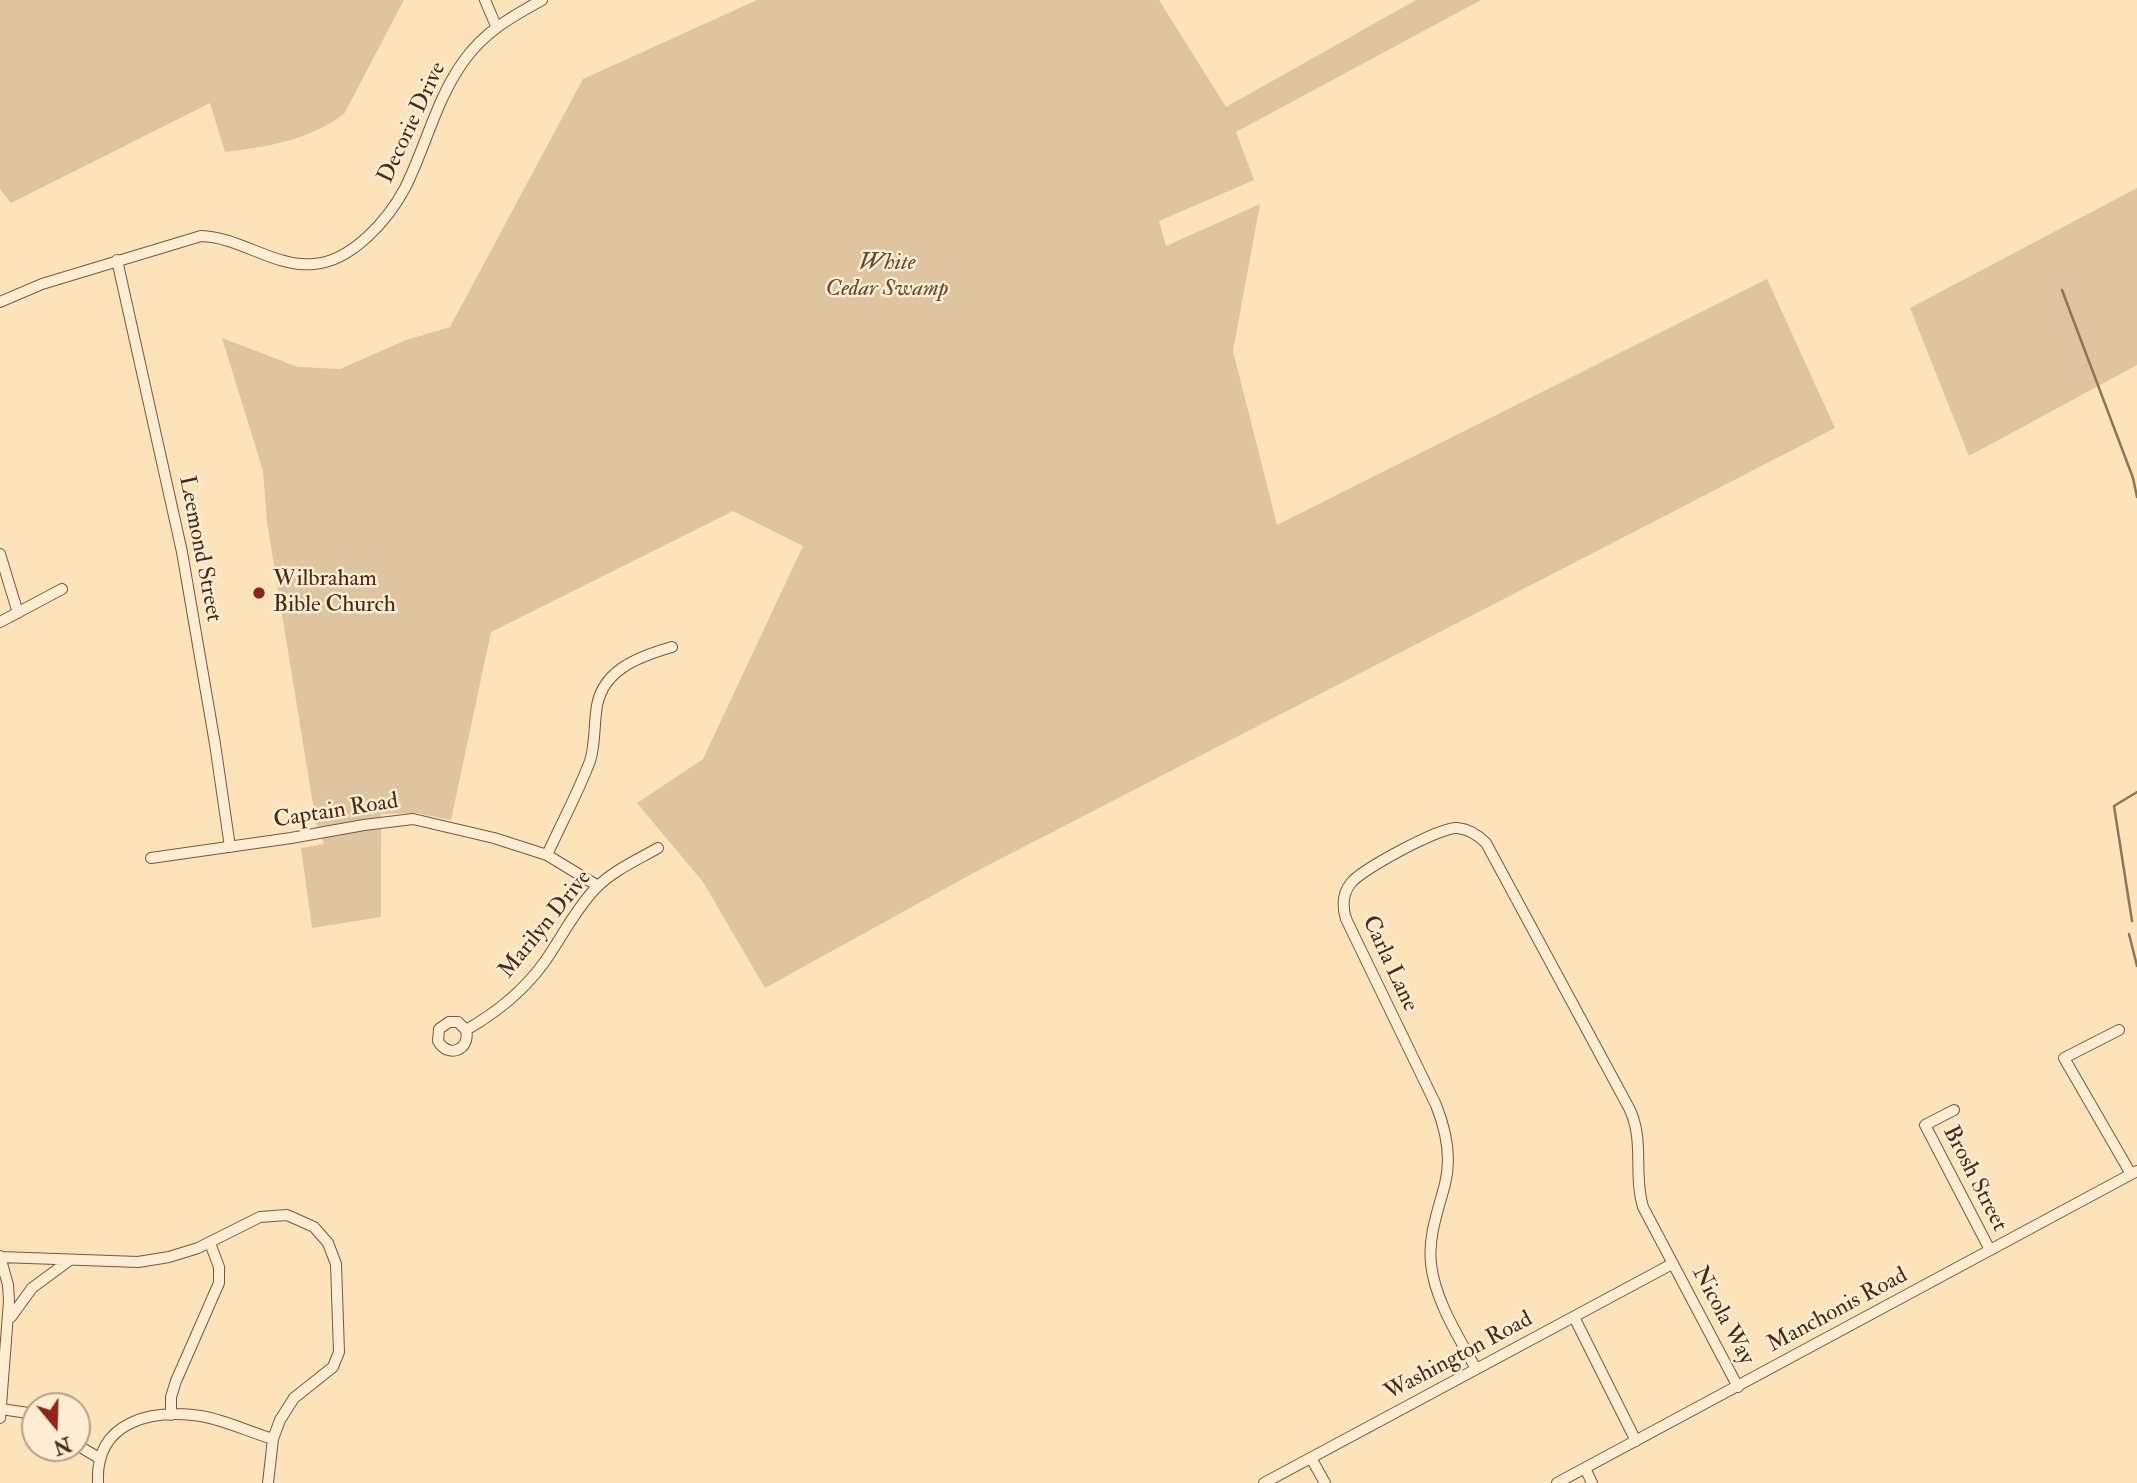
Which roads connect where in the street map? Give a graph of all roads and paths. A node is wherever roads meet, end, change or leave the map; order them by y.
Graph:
1 (485, 0) edge
2 (542, 0) edge
3 (496, 26) junction
4 (117, 260) junction
5 (0, 302) edge
6 (0, 554) edge
7 (62, 589) dead end
8 (18, 613) junction
9 (0, 622) edge
10 (672, 648) dead end
11 (230, 847) junction
12 (658, 848) dead end
13 (547, 855) junction
14 (151, 858) dead end
15 (598, 886) junction
16 (466, 1030) dead end
17 (2119, 1030) dead end
18 (1954, 1110) dead end
19 (2134, 1172) edge
20 (210, 1243) junction
21 (1990, 1250) junction
22 (0, 1257) edge
23 (70, 1260) junction
24 (1672, 1264) junction
25 (1574, 1317) junction
26 (9, 1320) junction
27 (1476, 1369) junction
28 (1738, 1387) junction
29 (1, 1414) edge
30 (21, 1414) edge
31 (171, 1415) junction
32 (272, 1439) junction
33 (1636, 1441) junction
34 (91, 1453) edge
35 (99, 1458) junction
36 (1311, 1458) junction
37 (1585, 1468) junction
38 (98, 1483) edge
39 (268, 1483) edge
40 (1264, 1483) edge
41 (1325, 1483) edge
42 (1557, 1483) edge
43 (1592, 1483) edge

1 - 3 street
2 - 3 street, Decorie Drive
3 - 4 street, Decorie Drive
4 - 5 street, Decorie Drive
4 - 11 street, Leemond Street
6 - 8 street
7 - 8 street
8 - 9 street
10 - 13 street
11 - 13 street, Captain Road
11 - 14 street, Captain Road
12 - 15 street, Marilyn Drive
13 - 15 street, Captain Road
15 - 16 street, Marilyn Drive
17 - 19 street
18 - 21 street, Brosh Street
19 - 21 street, Manchonis Road
20 - 23 street
20 - 31 street
20 - 32 street
21 - 28 street, Manchonis Road
22 - 23 street
22 - 26 street
23 - 26 street
24 - 25 street, Washington Road
24 - 27 street, Carla Lane
24 - 28 street, Nicola Way
25 - 27 street, Washington Road
25 - 33 street
26 - 29 street
27 - 36 street, Washington Road
28 - 33 street, Manchonis Road
29 - 30 street
31 - 32 street
31 - 35 street
32 - 39 street
33 - 37 street, Manchonis Road
34 - 35 street
35 - 38 street
36 - 40 street, Washington Road
36 - 41 street
37 - 42 street, Manchonis Road
37 - 43 street

